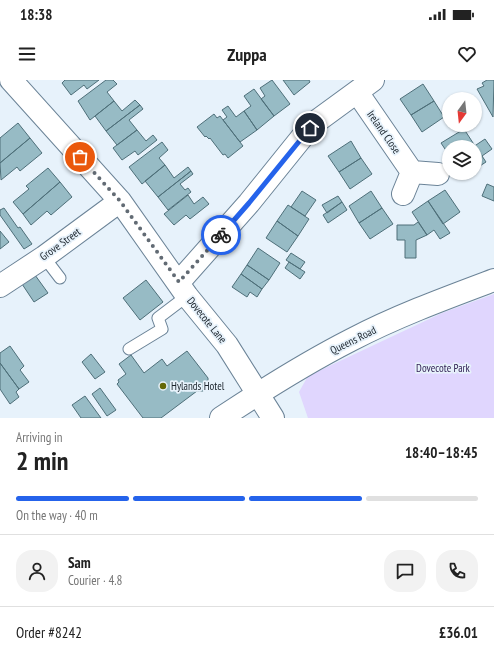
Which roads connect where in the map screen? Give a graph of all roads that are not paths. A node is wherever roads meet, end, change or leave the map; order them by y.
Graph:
1 (11, 80) edge
2 (365, 86) edge
3 (412, 172) junction
4 (438, 174) dead end
5 (403, 194) dead end
6 (120, 201) junction
7 (44, 256) junction
8 (60, 278) dead end
9 (494, 280) edge
10 (0, 286) edge
11 (183, 289) junction
12 (129, 349) dead end
13 (257, 394) junction
14 (221, 418) edge
15 (273, 418) edge

1 - 6 street, Dovecote Lane
2 - 3 street, Ireland Close
2 - 11 street
3 - 4 street
3 - 5 street
6 - 7 street, Grove Street
6 - 11 street, Dovecote Lane
7 - 8 lane
7 - 10 street, Grove Street
9 - 13 street, Queens Road
11 - 12 lane
11 - 13 street, Dovecote Lane
13 - 14 street, Queens Road
13 - 15 street, Dovecote Lane

